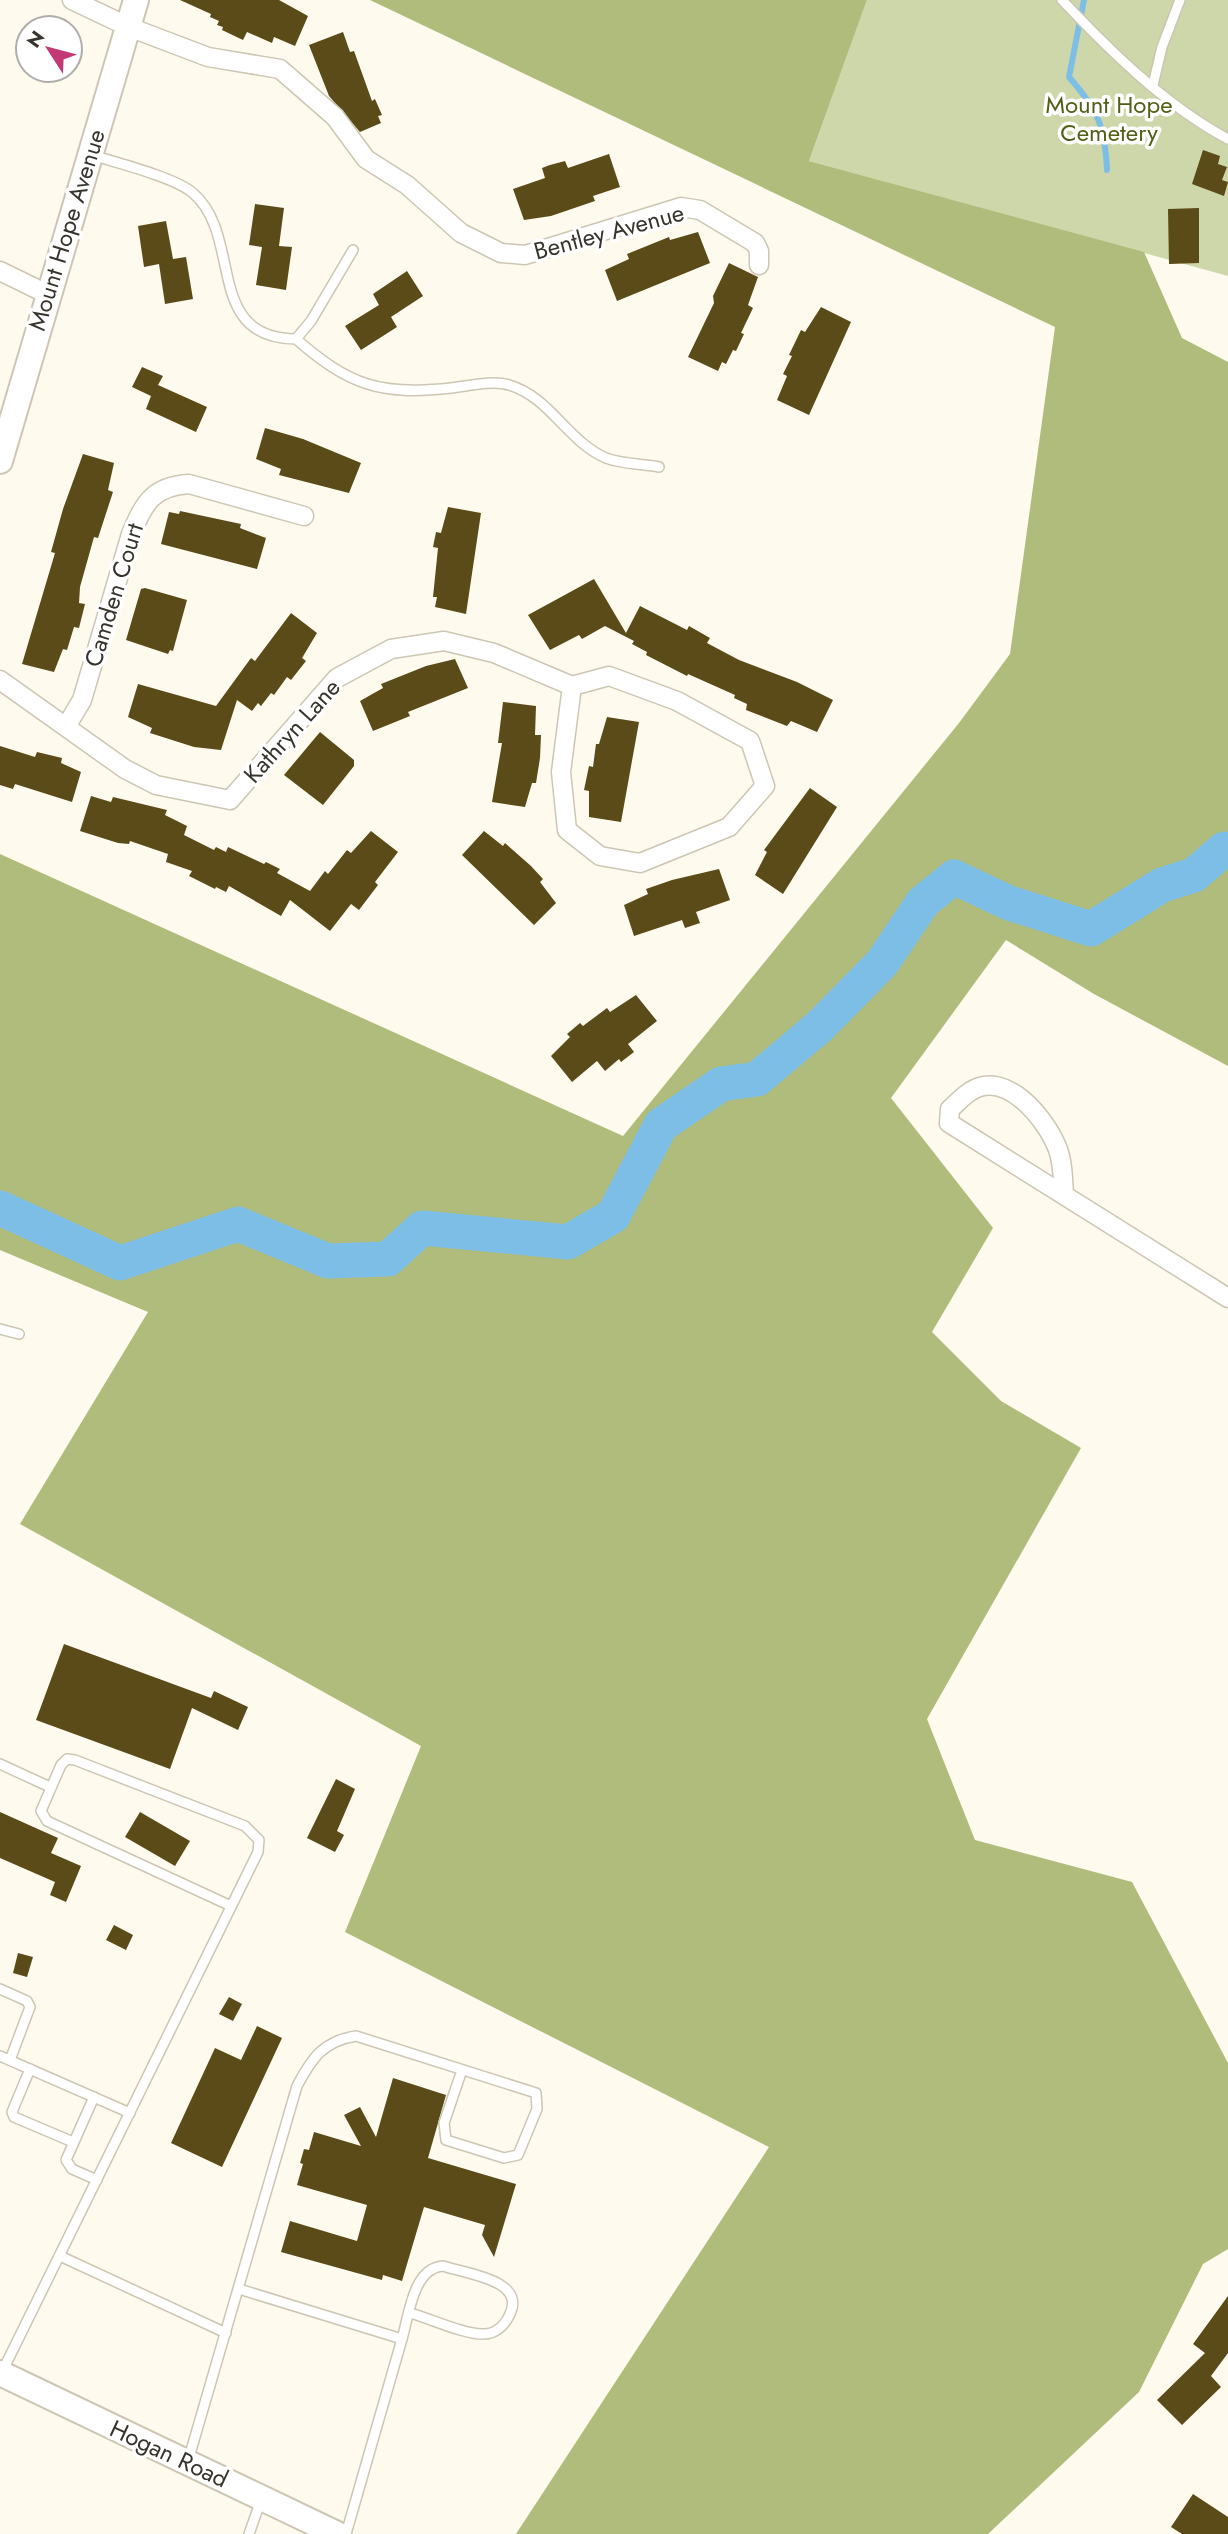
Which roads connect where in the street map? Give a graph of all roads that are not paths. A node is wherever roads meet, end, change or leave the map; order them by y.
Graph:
1 (72, 0) edge
2 (136, 0) edge
3 (1062, 0) edge
4 (1180, 0) edge
5 (129, 27) junction
6 (1153, 85) junction
7 (1228, 139) edge
8 (90, 154) junction
9 (353, 250) dead end
10 (759, 265) dead end
11 (0, 271) edge
12 (47, 294) junction
13 (296, 339) junction
14 (0, 461) edge
15 (659, 467) dead end
16 (304, 516) dead end
17 (0, 680) edge
18 (572, 686) junction
19 (67, 725) junction
20 (1064, 1195) junction
21 (1228, 1298) edge
22 (0, 1329) edge
23 (19, 1334) dead end
24 (0, 1764) edge
25 (51, 1787) junction
26 (231, 1906) junction
27 (0, 1989) edge
28 (0, 2056) edge
29 (10, 2060) junction
30 (30, 2068) junction
31 (462, 2070) junction
32 (93, 2097) junction
33 (130, 2113) junction
34 (74, 2143) junction
35 (97, 2180) junction
36 (60, 2256) junction
37 (239, 2289) junction
38 (410, 2313) junction
39 (226, 2333) junction
40 (402, 2339) junction
41 (1, 2374) edge
42 (187, 2463) junction
43 (262, 2498) junction
44 (249, 2534) edge
45 (337, 2534) edge
46 (346, 2534) edge

1 - 5 street, Bentley Avenue
2 - 5 street, Mount Hope Avenue
3 - 6 lane
4 - 6 lane
5 - 8 street, Mount Hope Avenue
5 - 10 street, Bentley Avenue
6 - 7 lane
8 - 12 street, Mount Hope Avenue
8 - 13 lane
9 - 13 lane
11 - 12 street
12 - 14 street, Mount Hope Avenue
13 - 15 lane
16 - 19 street, Camden Court
17 - 19 street
18 - 18 street
18 - 19 street, Kathryn Lane
20 - 20 street
20 - 21 street
22 - 23 lane
24 - 25 lane
25 - 26 lane
25 - 26 lane
26 - 33 lane
27 - 29 lane
28 - 29 lane
29 - 30 lane
30 - 32 lane
30 - 34 lane
31 - 31 lane
31 - 37 lane
32 - 33 lane
32 - 34 lane
33 - 35 lane
34 - 35 lane
35 - 36 lane
36 - 39 lane
36 - 41 lane
37 - 39 lane
37 - 40 lane
38 - 38 lane
38 - 40 lane
39 - 42 lane
40 - 46 lane
41 - 42 street, Hogan Road
42 - 43 street, Hogan Road
43 - 44 lane
43 - 45 street, Hogan Road

